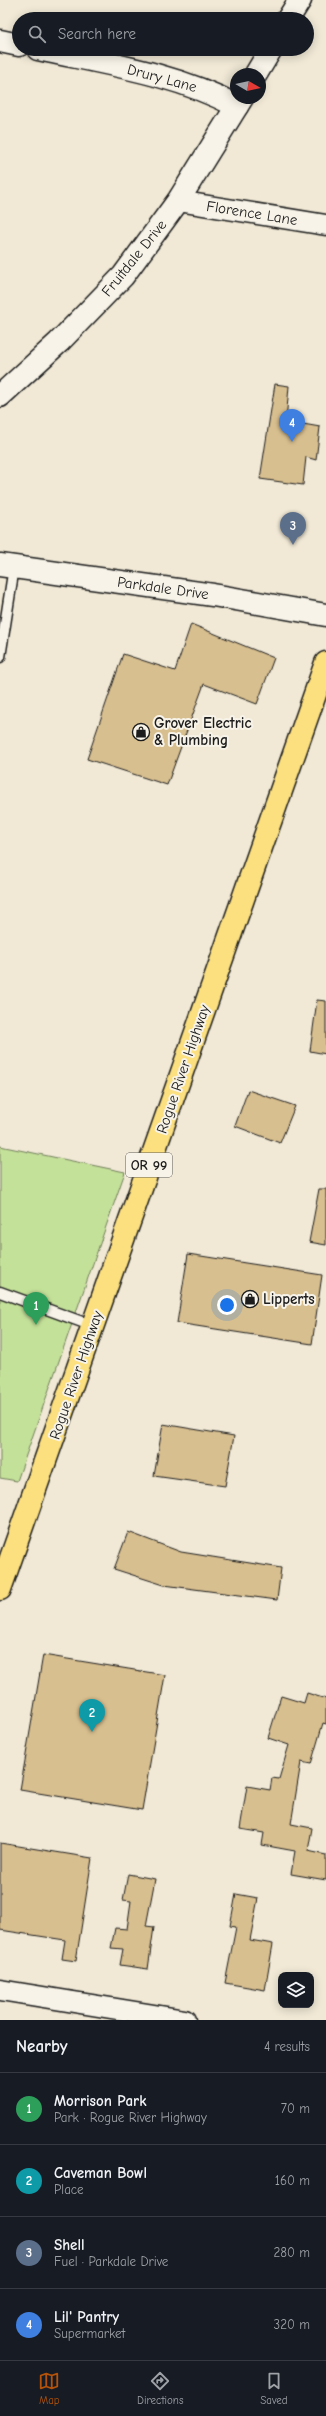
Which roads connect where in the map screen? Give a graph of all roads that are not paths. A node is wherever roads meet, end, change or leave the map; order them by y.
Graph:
1 (300, 0) edge
2 (292, 12) edge
3 (0, 41) edge
4 (12, 44) edge
5 (71, 56) edge
6 (267, 56) edge
7 (260, 68) edge
8 (230, 99) edge
9 (238, 104) edge
10 (178, 201) junction
11 (326, 225) edge
12 (0, 396) edge
13 (7, 566) edge
14 (326, 615) edge
15 (0, 657) edge
16 (326, 663) edge
17 (0, 1292) edge
18 (93, 1326) junction
19 (0, 1588) edge
20 (0, 1990) edge
21 (186, 2020) edge

1 - 2 street
3 - 4 street
5 - 8 street, Drury Lane
6 - 7 street
9 - 10 street, Fruitdale Drive
10 - 11 street, Florence Lane
10 - 12 street, Fruitdale Drive
13 - 14 street, Parkdale Drive
13 - 15 lane
16 - 18 main road, Rogue River Highway / OR 99
17 - 18 lane
18 - 19 main road, Rogue River Highway / OR 99
20 - 21 street

